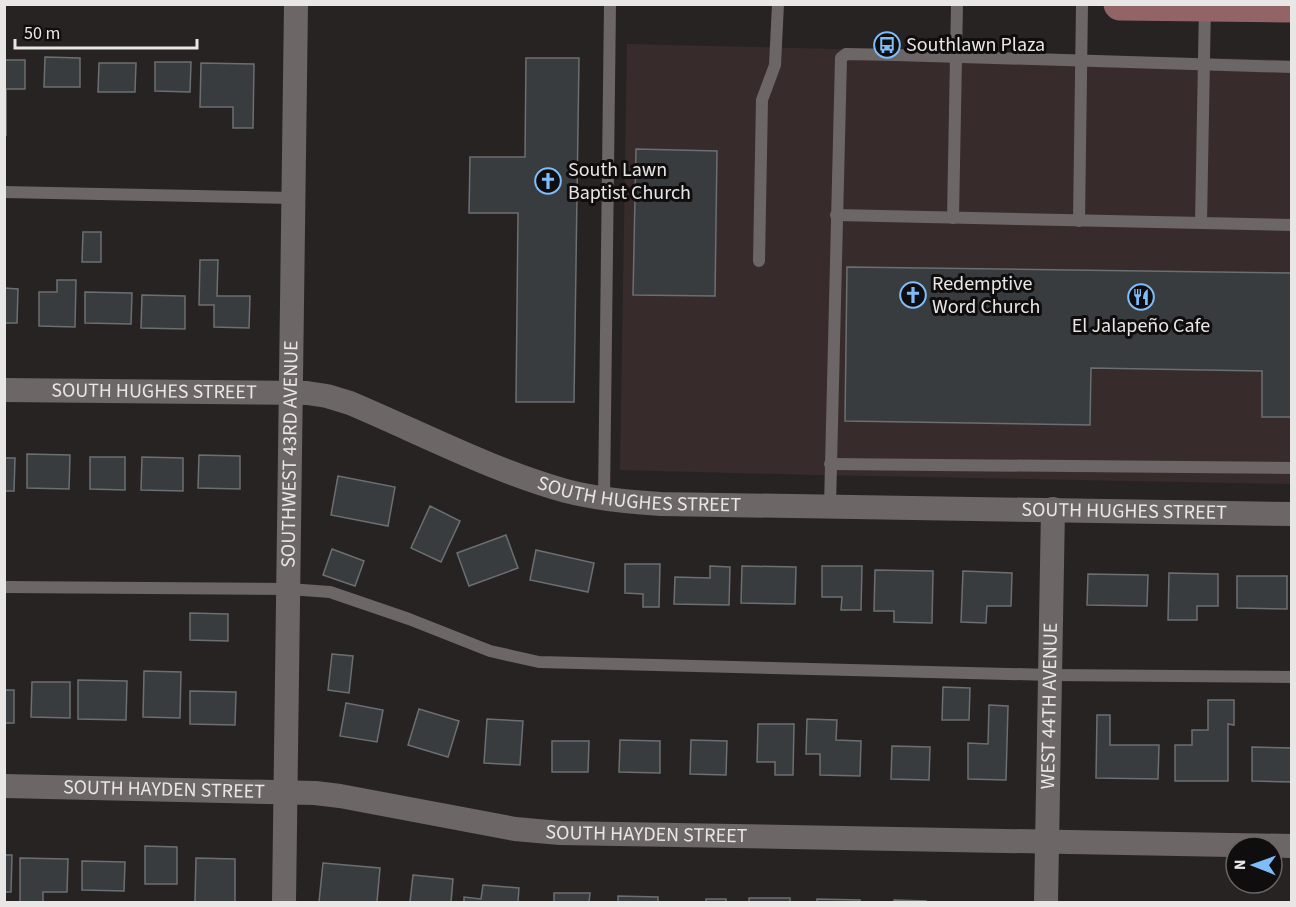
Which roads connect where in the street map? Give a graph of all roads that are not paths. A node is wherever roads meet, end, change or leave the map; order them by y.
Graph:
1 (296, 4) edge
2 (610, 4) edge
3 (778, 4) edge
4 (957, 4) edge
5 (1082, 4) edge
6 (1120, 4) edge
7 (1206, 5) edge
8 (1273, 6) edge
9 (956, 57) junction
10 (1081, 61) junction
11 (1206, 64) junction
12 (1292, 67) edge
13 (4, 192) edge
14 (294, 198) junction
15 (836, 215) junction
16 (953, 218) junction
17 (1079, 220) junction
18 (1201, 223) junction
19 (1292, 225) edge
20 (759, 261) dead end
21 (4, 390) edge
22 (292, 393) junction
23 (830, 464) junction
24 (1292, 468) edge
25 (604, 499) junction
26 (830, 506) junction
27 (1053, 509) junction
28 (1292, 514) edge
29 (4, 587) edge
30 (289, 590) junction
31 (1051, 675) junction
32 (1292, 677) edge
33 (4, 786) edge
34 (286, 792) junction
35 (1047, 842) junction
36 (1292, 846) edge
37 (284, 903) edge
38 (1046, 903) edge

1 - 14 street, SOUTHWEST 43RD AVENUE
2 - 25 lane
3 - 20 lane
4 - 9 lane
5 - 10 lane
6 - 7 main road
7 - 8 main road
7 - 11 lane
9 - 10 lane
9 - 15 lane
9 - 16 lane
10 - 11 lane
10 - 17 lane
11 - 12 lane
11 - 18 lane
13 - 14 lane
14 - 22 street, SOUTHWEST 43RD AVENUE
15 - 16 lane
15 - 23 lane
16 - 17 lane
17 - 18 lane
18 - 19 lane
21 - 22 street, SOUTH HUGHES STREET
22 - 25 street, SOUTH HUGHES STREET
22 - 30 street, SOUTHWEST 43RD AVENUE
23 - 24 lane
23 - 26 lane
25 - 26 street, SOUTH HUGHES STREET
26 - 27 street, SOUTH HUGHES STREET
27 - 28 street, SOUTH HUGHES STREET
27 - 31 street, WEST 44TH AVENUE
29 - 30 lane
30 - 31 lane
30 - 34 street, SOUTHWEST 43RD AVENUE
31 - 32 lane
31 - 35 street, WEST 44TH AVENUE
33 - 34 street, SOUTH HAYDEN STREET
34 - 35 street, SOUTH HAYDEN STREET
34 - 37 street, SOUTHWEST 43RD AVENUE
35 - 36 street, SOUTH HAYDEN STREET
35 - 38 street, WEST 44TH AVENUE

